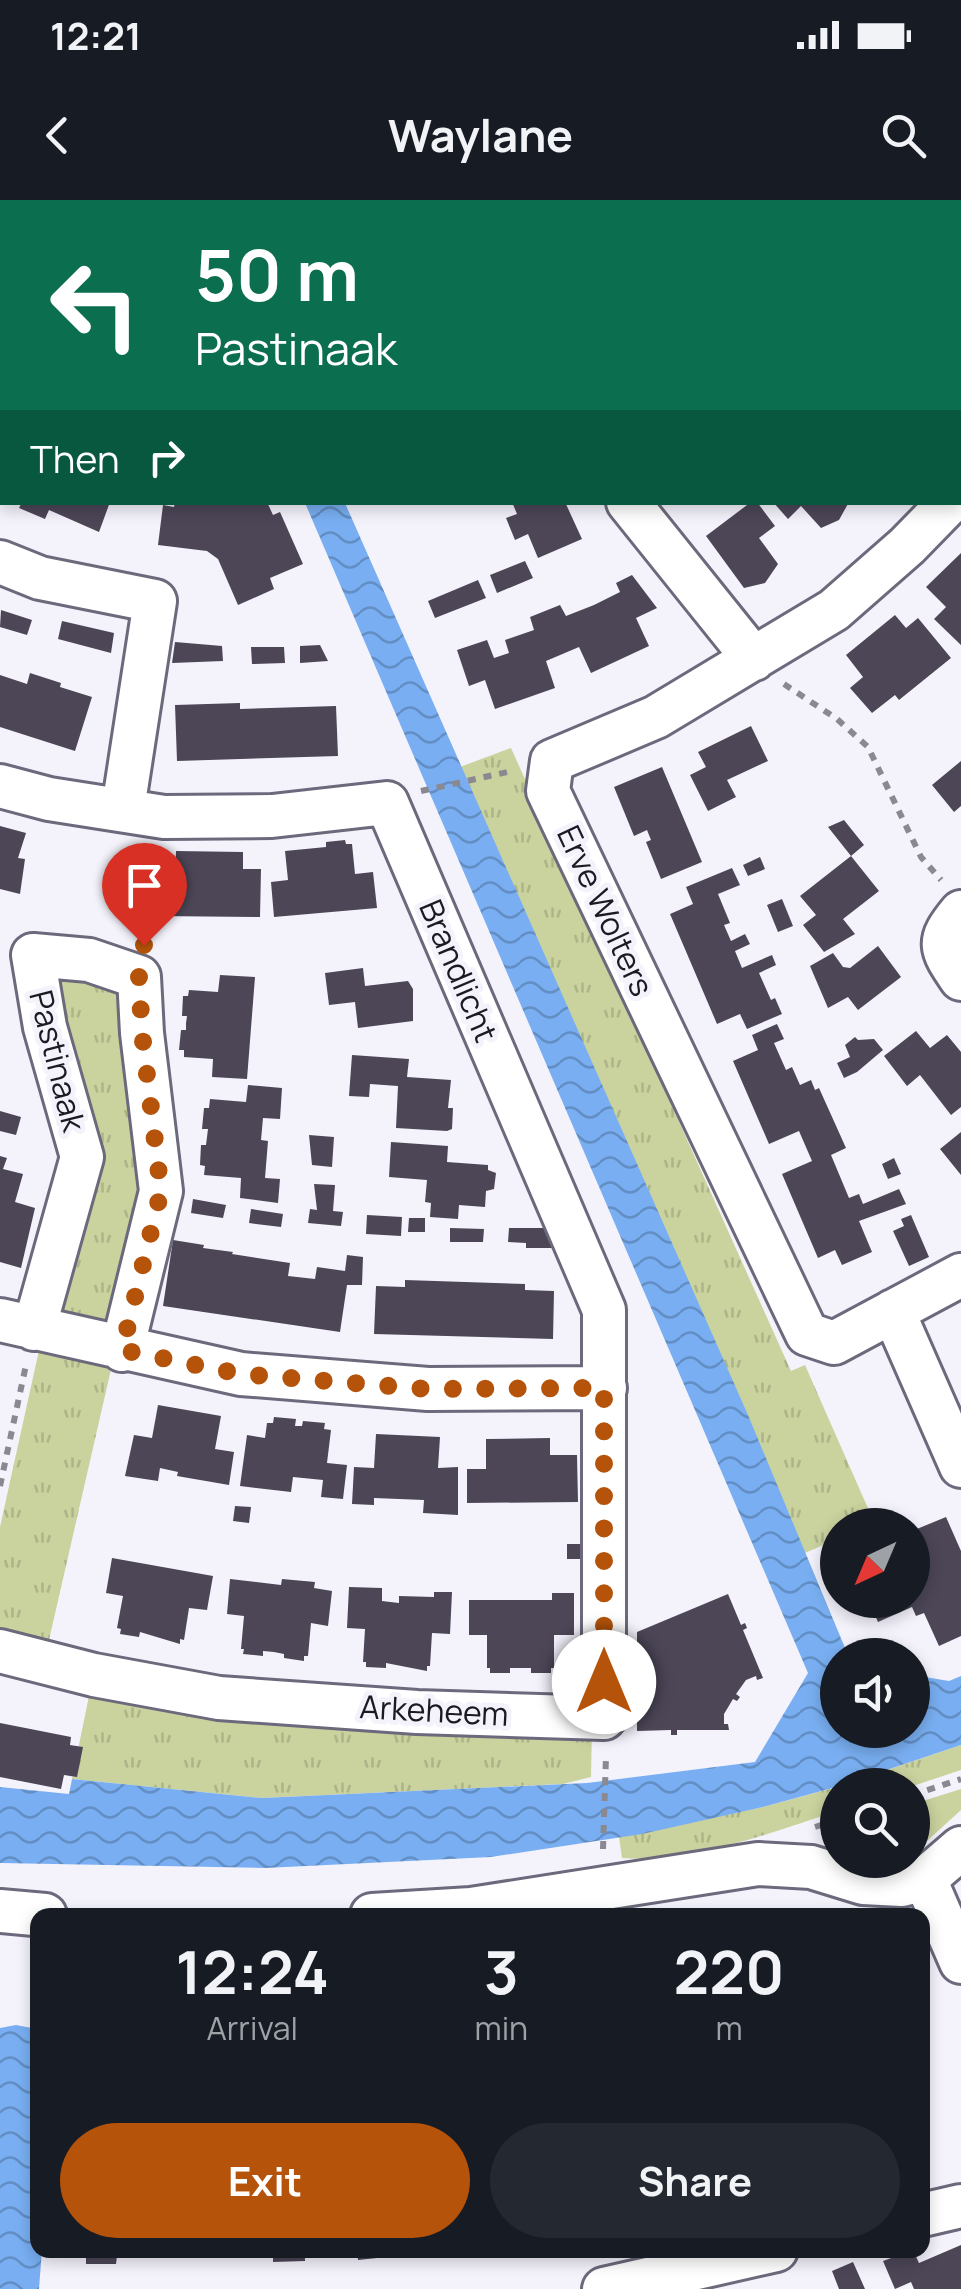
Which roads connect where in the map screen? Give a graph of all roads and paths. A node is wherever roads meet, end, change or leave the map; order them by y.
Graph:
1 (630, 505) edge
2 (947, 505) edge
3 (0, 562) edge
4 (754, 659) junction
5 (485, 777) dead end
6 (0, 786) edge
7 (413, 793) dead end
8 (144, 813) junction
9 (956, 902) edge
10 (139, 977) junction
11 (961, 979) edge
12 (961, 1275) edge
13 (893, 1312) junction
14 (17, 1325) edge
15 (122, 1350) junction
16 (604, 1388) junction
17 (961, 1466) edge
18 (0, 1486) edge
19 (0, 1650) edge
20 (606, 1760) dead end
21 (961, 1779) edge
22 (930, 1789) edge
23 (961, 1848) edge
24 (603, 1855) dead end
25 (820, 1870) edge
26 (930, 1873) edge
27 (849, 1878) edge
28 (924, 1878) joint
29 (464, 1908) edge
30 (0, 1911) edge
31 (30, 1914) edge
32 (961, 1962) edge
33 (961, 2206) edge
34 (930, 2213) edge
35 (743, 2258) edge
36 (615, 2289) edge

1 - 4 street
2 - 4 street, Erve Wolters
3 - 8 street
4 - 9 path
4 - 13 street, Erve Wolters
5 - 7 path
6 - 8 street, Brandlicht
8 - 10 path
8 - 16 street, Brandlicht
9 - 11 street
10 - 14 street, Pastinaak
10 - 15 street
12 - 13 street, Erve Wolters
13 - 17 street
14 - 15 street
14 - 18 path
15 - 16 street
16 - 19 street, Arkeheem
20 - 24 path
21 - 22 path
23 - 26 street
25 - 29 street
27 - 28 street
28 - 32 street
30 - 31 street
33 - 34 street
35 - 36 street

